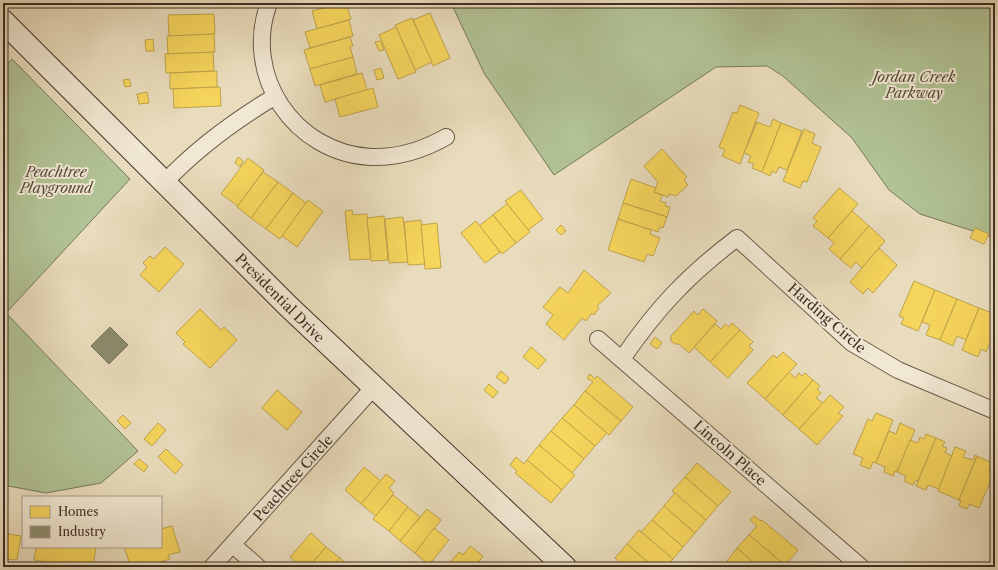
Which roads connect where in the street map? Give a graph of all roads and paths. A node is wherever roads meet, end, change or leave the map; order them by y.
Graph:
1 (269, 3) edge
2 (3, 21) edge
3 (274, 96) junction
4 (446, 137) dead end
5 (164, 183) junction
6 (598, 339) dead end
7 (622, 359) junction
8 (373, 388) junction
9 (995, 411) edge
10 (233, 545) junction
11 (212, 567) edge
12 (258, 567) edge
13 (565, 567) edge
14 (861, 567) edge

1 - 3 street
2 - 5 street, Presidential Drive
3 - 4 street
3 - 5 street
5 - 8 street, Presidential Drive
6 - 7 street, Lincoln Place
7 - 9 street, Harding Circle
7 - 14 street, Lincoln Place
8 - 10 street, Peachtree Circle
8 - 13 street, Presidential Drive
10 - 11 street, Peachtree Circle
10 - 12 street

